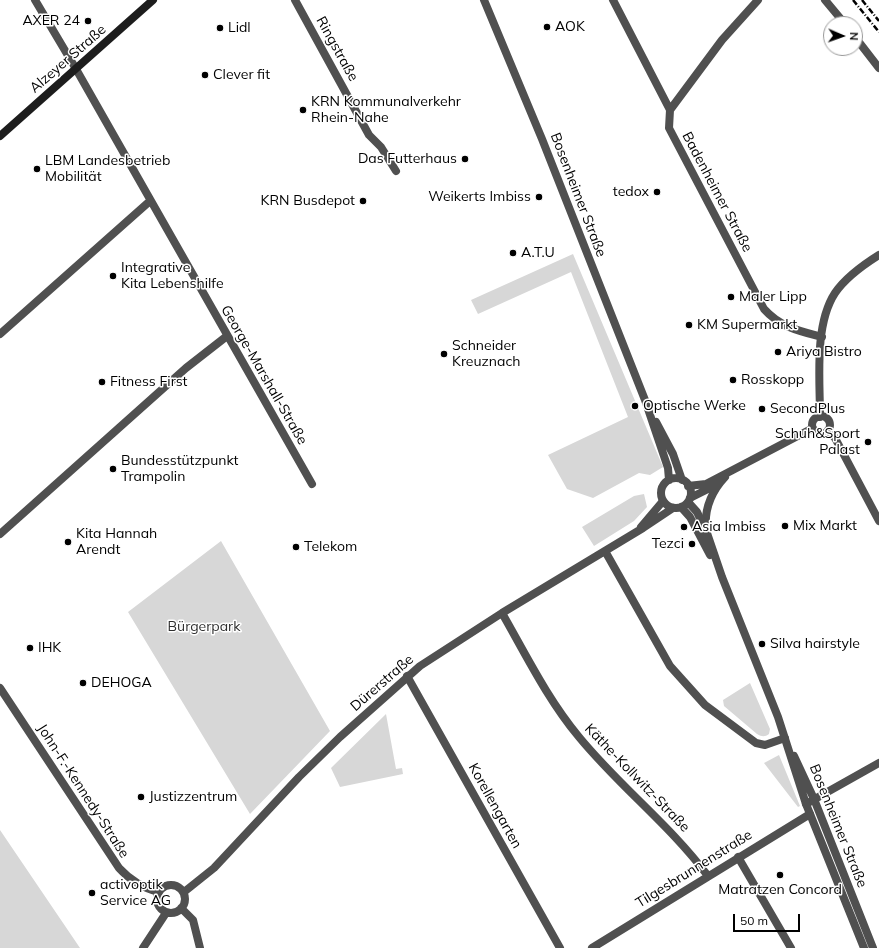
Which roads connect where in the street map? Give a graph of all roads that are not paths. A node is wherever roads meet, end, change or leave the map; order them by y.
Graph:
1 (34, 0) edge
2 (153, 0) edge
3 (295, 0) edge
4 (484, 0) edge
5 (613, 0) edge
6 (758, 0) edge
7 (825, 0) edge
8 (838, 16) edge
9 (863, 47) edge
10 (879, 68) edge
11 (76, 69) junction
12 (670, 110) junction
13 (0, 136) edge
14 (396, 171) dead end
15 (150, 201) junction
16 (879, 254) edge
17 (0, 334) edge
18 (227, 336) junction
19 (822, 337) junction
20 (645, 400) junction
21 (820, 417) junction
22 (813, 428) junction
23 (828, 430) junction
24 (727, 475) junction
25 (669, 480) junction
26 (685, 483) junction
27 (312, 484) dead end
28 (718, 484) junction
29 (663, 501) junction
30 (683, 504) junction
31 (879, 521) edge
32 (707, 533) junction
33 (0, 534) edge
34 (631, 535) junction
35 (605, 551) junction
36 (722, 578) junction
37 (502, 613) junction
38 (407, 676) junction
39 (0, 688) edge
40 (785, 738) junction
41 (879, 763) edge
42 (810, 801) junction
43 (810, 814) junction
44 (738, 857) junction
45 (708, 876) junction
46 (159, 892) junction
47 (184, 892) junction
48 (182, 908) junction
49 (166, 912) junction
50 (143, 948) edge
51 (200, 948) edge
52 (560, 948) edge
53 (592, 948) edge
54 (791, 948) edge
55 (864, 948) edge
56 (873, 948) edge

1 - 11 street, George-Marshall-Straße
2 - 11 main road, Alzeyer Straße
3 - 14 street, Ringstraße
4 - 20 street, Bosenheimer Straße
5 - 12 street
6 - 12 street
7 - 8 street
9 - 10 street
11 - 13 main road, Alzeyer Straße
11 - 15 street, George-Marshall-Straße
12 - 19 street, Badenheimer Straße
15 - 17 street
15 - 18 street, George-Marshall-Straße
16 - 19 street
18 - 27 street, George-Marshall-Straße
18 - 33 street
19 - 21 street
20 - 25 street, Bosenheimer Straße
20 - 26 street, Bosenheimer Straße
21 - 22 street
21 - 23 street
22 - 23 street
22 - 24 street
23 - 31 street
24 - 26 street
24 - 28 street
25 - 26 street
25 - 29 street
26 - 30 street
28 - 30 street, Dürerstraße
28 - 32 street
29 - 30 street
29 - 34 street, Dürerstraße
30 - 32 street, Bosenheimer Straße
30 - 34 street, Dürerstraße
30 - 36 street, Bosenheimer Straße
32 - 36 street, Bosenheimer Straße
34 - 35 street, Dürerstraße
35 - 37 street, Dürerstraße
35 - 40 street
36 - 40 street, Bosenheimer Straße
37 - 38 street, Dürerstraße
37 - 45 street, Käthe-Kollwitz-Straße
38 - 47 street, Dürerstraße
38 - 52 street, Korellengarten
39 - 46 street, John-F.-Kennedy-Straße
40 - 42 street, Bosenheimer Straße
41 - 42 street
42 - 43 street, Bosenheimer Straße
42 - 56 street, Bosenheimer Straße
43 - 44 street, Tilgesbrunnenstraße
43 - 55 street, Bosenheimer Straße
44 - 45 street, Tilgesbrunnenstraße
44 - 54 street
45 - 53 street, Tilgesbrunnenstraße
46 - 47 street
46 - 49 street
47 - 48 street
48 - 49 street
48 - 51 street
49 - 50 street

